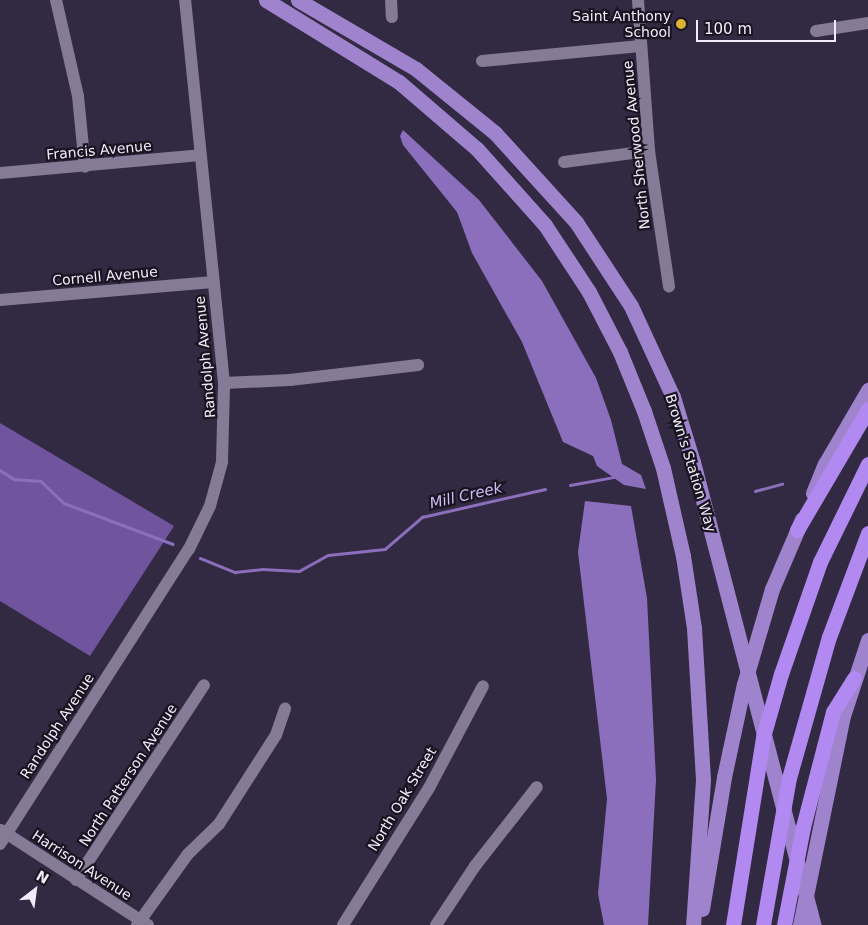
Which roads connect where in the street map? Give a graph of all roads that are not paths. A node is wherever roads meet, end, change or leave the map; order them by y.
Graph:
1 (56, 0) edge
2 (185, 0) edge
3 (266, 0) edge
4 (298, 0) edge
5 (391, 0) edge
6 (638, 0) edge
7 (392, 17) dead end
8 (868, 23) edge
9 (816, 31) dead end
10 (640, 46) junction
11 (482, 61) dead end
12 (649, 151) junction
13 (200, 155) junction
14 (564, 162) dead end
15 (85, 167) junction
16 (0, 173) edge
17 (213, 282) junction
18 (669, 287) dead end
19 (0, 300) edge
20 (418, 365) dead end
21 (224, 383) junction
22 (868, 390) edge
23 (868, 409) edge
24 (868, 464) edge
25 (797, 530) junction
26 (868, 533) edge
27 (868, 640) edge
28 (854, 678) junction
29 (204, 685) dead end
30 (483, 686) dead end
31 (285, 709) dead end
32 (537, 788) dead end
33 (2, 836) edge
34 (76, 880) junction
35 (142, 923) edge
36 (343, 925) edge
37 (436, 925) edge
38 (693, 925) edge
39 (698, 925) edge
40 (733, 925) edge
41 (763, 925) edge
42 (784, 925) edge
43 (800, 925) edge
44 (814, 925) edge

1 - 15 street
2 - 13 street, Randolph Avenue
3 - 38 main road, Brown's Station Way
4 - 44 main road, Brown's Station Way
5 - 7 street
6 - 10 street, North Sherwood Avenue
8 - 9 street
10 - 11 street
10 - 12 street, North Sherwood Avenue
12 - 14 street
12 - 18 street, North Sherwood Avenue
13 - 15 street, Francis Avenue
13 - 17 street, Randolph Avenue
15 - 16 street, Francis Avenue
17 - 19 street, Cornell Avenue
17 - 21 street, Randolph Avenue
20 - 21 street
21 - 33 street, Randolph Avenue
22 - 25 main road
23 - 25 highway
24 - 40 highway
25 - 39 main road
26 - 41 highway
27 - 28 main road
28 - 42 highway
28 - 43 main road
29 - 34 street, North Patterson Avenue
30 - 36 street, North Oak Street
31 - 35 street
32 - 37 street
33 - 34 street, Harrison Avenue
34 - 35 street, Harrison Avenue

